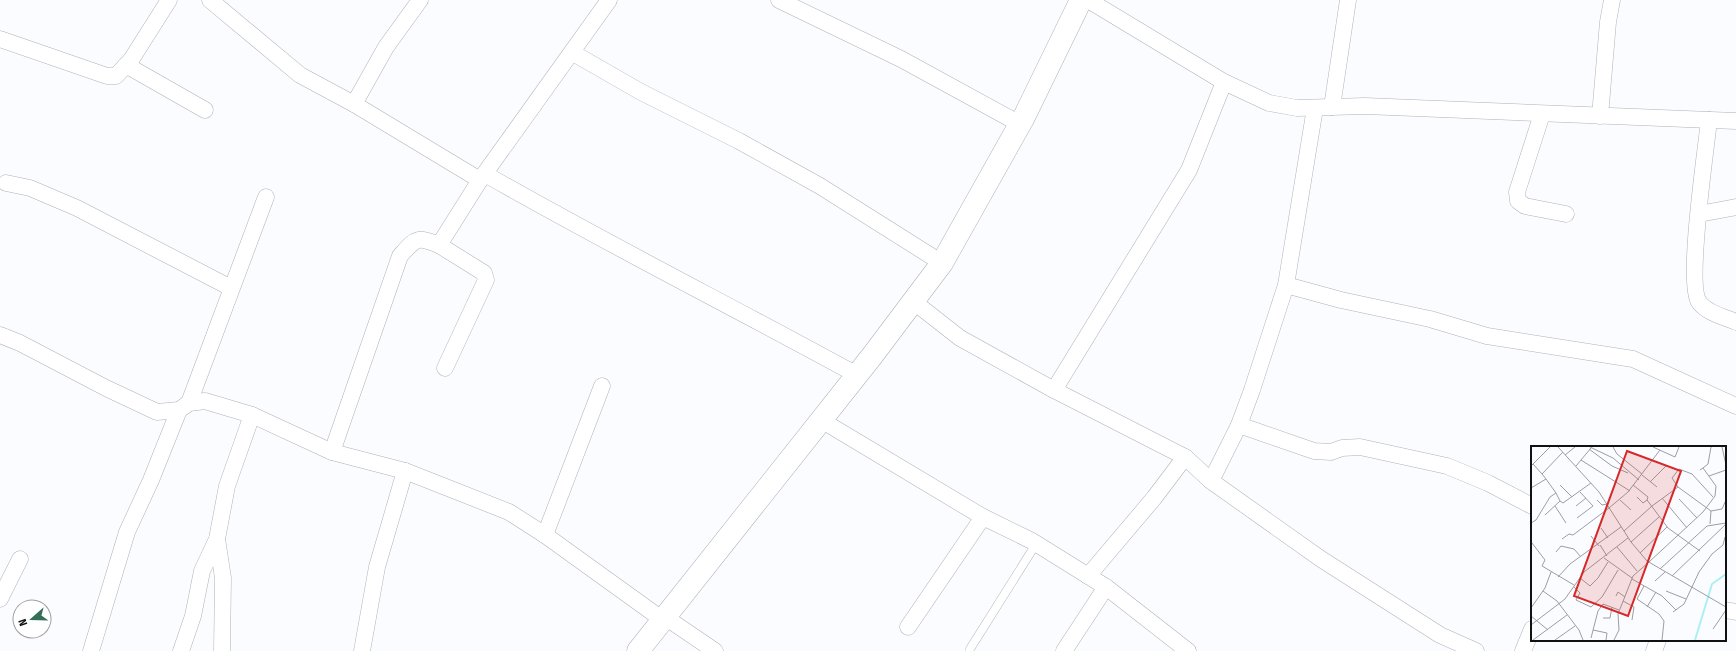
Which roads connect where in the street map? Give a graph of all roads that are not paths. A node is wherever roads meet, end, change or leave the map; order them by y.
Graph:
1 (169, 0) edge
2 (210, 0) edge
3 (420, 0) edge
4 (609, 0) edge
5 (779, 0) edge
6 (1081, 0) edge
7 (1088, 0) edge
8 (1348, 0) edge
9 (1612, 0) edge
10 (0, 39) edge
11 (573, 53) junction
12 (126, 66) junction
13 (1224, 82) junction
14 (354, 104) junction
15 (1332, 107) junction
16 (1315, 108) junction
17 (205, 110) dead end
18 (1542, 114) junction
19 (1600, 116) junction
20 (1709, 120) junction
21 (1736, 121) edge
22 (1020, 124) junction
23 (483, 177) junction
24 (6, 183) dead end
25 (266, 197) dead end
26 (1736, 207) edge
27 (1566, 214) dead end
28 (1699, 214) junction
29 (439, 245) junction
30 (942, 263) junction
31 (1286, 285) junction
32 (231, 288) junction
33 (914, 302) junction
34 (1736, 322) edge
35 (0, 335) edge
36 (445, 368) dead end
37 (857, 375) junction
38 (602, 386) dead end
39 (1054, 390) junction
40 (1736, 406) edge
41 (184, 407) junction
42 (252, 415) junction
43 (821, 420) junction
44 (1239, 425) junction
45 (332, 452) junction
46 (1185, 457) junction
47 (405, 471) junction
48 (1211, 481) junction
49 (1531, 505) edge
50 (983, 517) junction
51 (545, 535) junction
52 (217, 539) junction
53 (1036, 544) junction
54 (20, 559) dead end
55 (1088, 576) junction
56 (1106, 587) junction
57 (0, 600) edge
58 (1726, 610) edge
59 (1736, 612) edge
60 (664, 618) junction
61 (908, 627) dead end
62 (1531, 631) edge
63 (1658, 641) edge
64 (970, 648) dead end
65 (91, 651) edge
66 (181, 651) edge
67 (222, 651) edge
68 (362, 651) edge
69 (638, 651) edge
70 (715, 651) edge
71 (1064, 651) edge
72 (1188, 651) edge
73 (1476, 651) edge
74 (1523, 651) edge
75 (1654, 651) edge

1 - 12 street
2 - 14 street
3 - 14 street
4 - 11 street
5 - 22 street
6 - 22 street
7 - 13 street
8 - 15 street
9 - 19 street
10 - 12 street
11 - 23 street
11 - 30 street
12 - 17 street
13 - 16 street
13 - 39 street
14 - 23 street
15 - 16 street
15 - 18 street
16 - 31 street
18 - 19 street
18 - 27 street
19 - 20 street
20 - 21 street
20 - 28 street
22 - 30 street
23 - 29 street
23 - 37 street
24 - 32 street
25 - 32 street
26 - 28 street
28 - 34 street
29 - 36 street
29 - 45 street
30 - 33 street
31 - 40 street
31 - 44 street
32 - 41 street
33 - 37 street
33 - 39 street
35 - 41 street
37 - 43 street
38 - 51 street
39 - 46 street
41 - 42 street
41 - 65 street
42 - 45 street
42 - 52 street
43 - 50 street
43 - 60 street
44 - 48 street
44 - 49 street
45 - 47 street
46 - 48 street
46 - 55 street
47 - 51 street
47 - 68 street
48 - 73 street
50 - 53 street
50 - 61 street
51 - 60 street
52 - 66 street
52 - 67 street
53 - 55 street
53 - 64 lane
54 - 57 street
55 - 56 street
56 - 71 street
56 - 72 street
58 - 59 street
60 - 69 street
60 - 70 street
62 - 74 street
63 - 75 street

